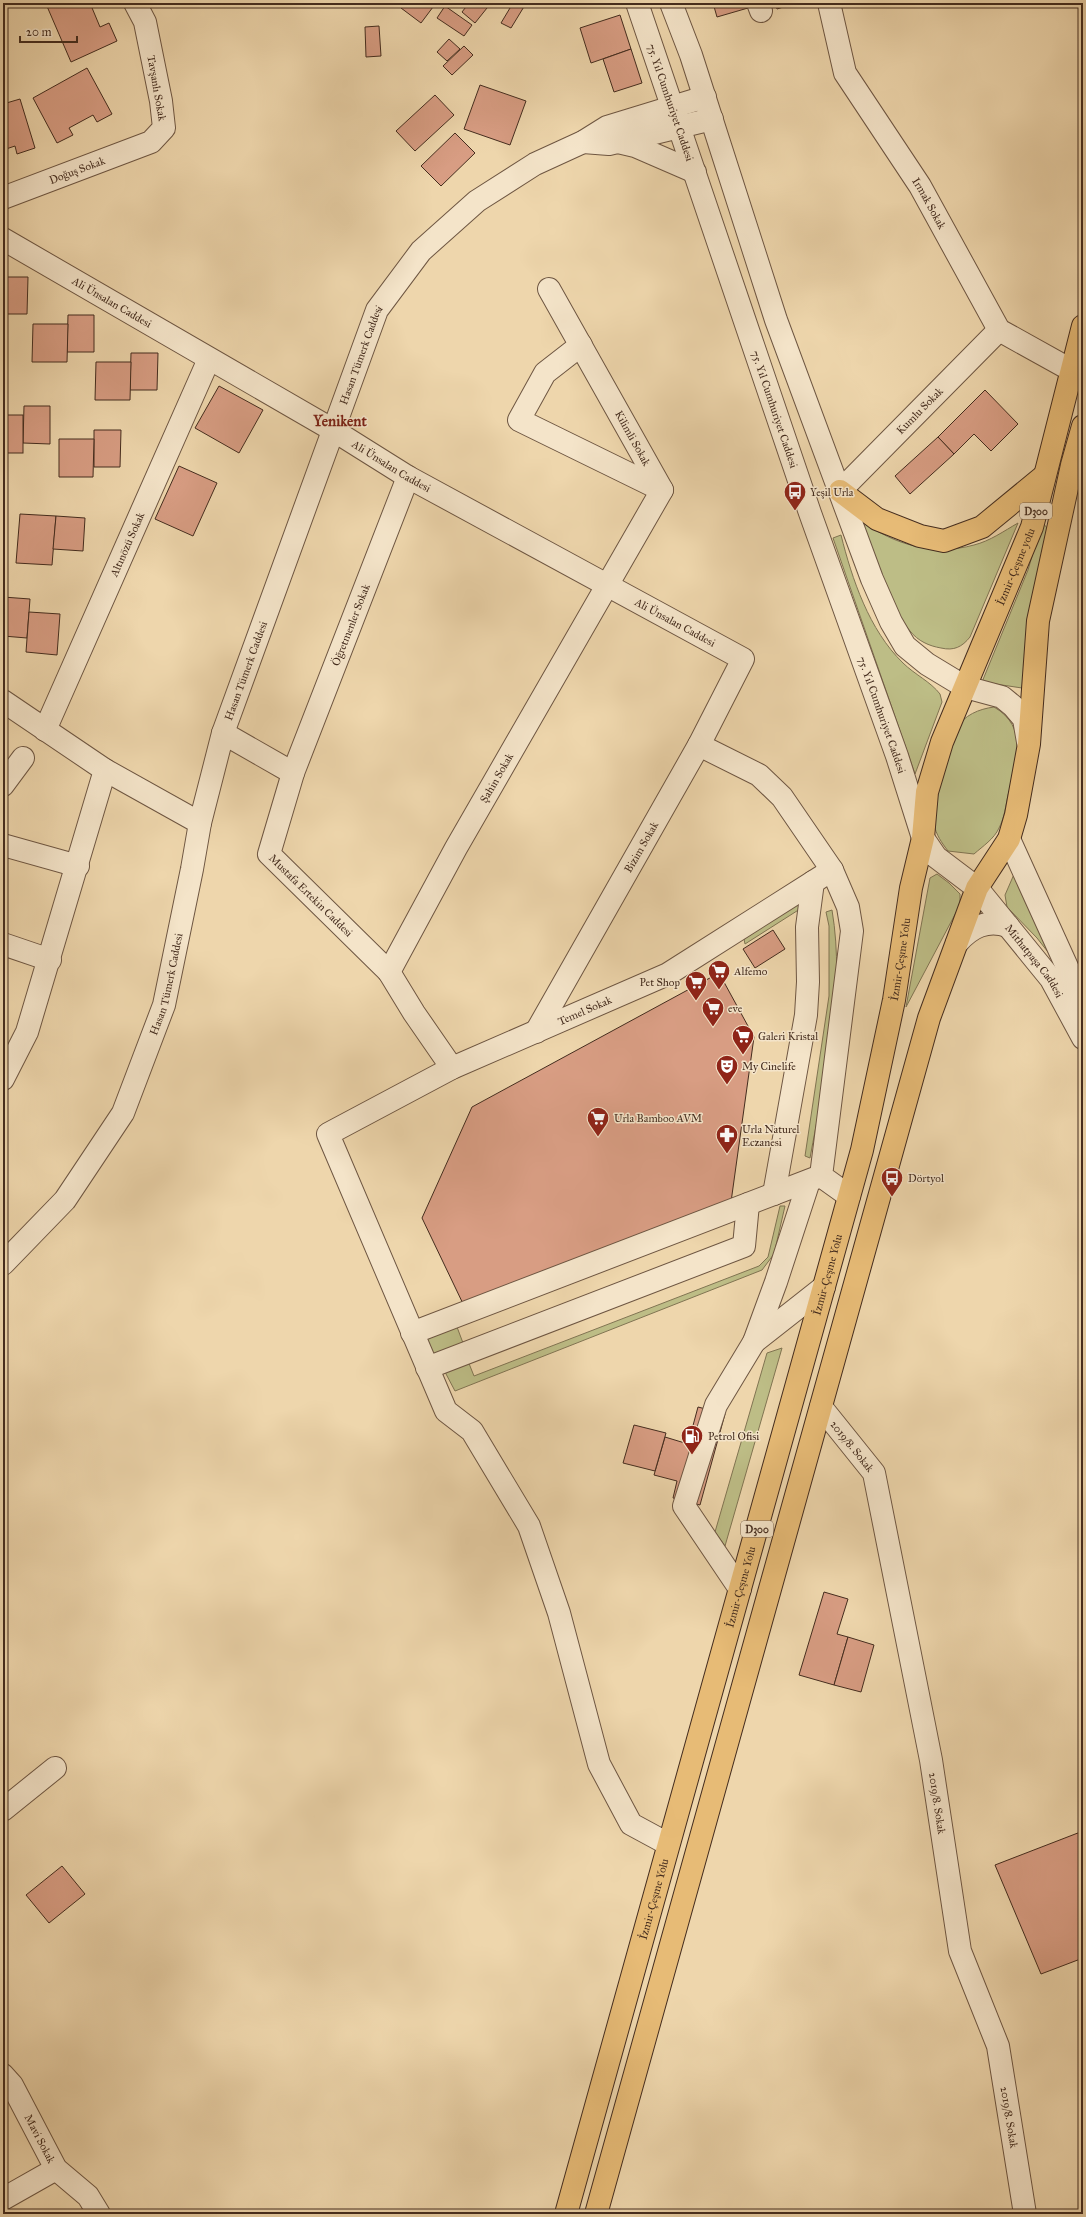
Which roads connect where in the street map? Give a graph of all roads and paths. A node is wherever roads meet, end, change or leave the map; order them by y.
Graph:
1 (134, 3) edge
2 (637, 3) edge
3 (671, 3) edge
4 (829, 3) edge
5 (705, 97) junction
6 (675, 118) junction
7 (712, 119) junction
8 (158, 135) joint
9 (583, 142) junction
10 (618, 142) junction
11 (695, 172) junction
12 (3, 198) edge
13 (3, 239) edge
14 (549, 289) dead end
15 (1083, 326) edge
16 (999, 330) junction
17 (581, 345) junction
18 (209, 359) junction
19 (1071, 370) junction
20 (1083, 426) edge
21 (333, 430) junction
22 (1044, 476) junction
23 (408, 477) junction
24 (662, 490) junction
25 (840, 491) junction
26 (606, 586) junction
27 (743, 659) joint
28 (965, 687) junction
29 (3, 701) edge
30 (45, 730) junction
31 (223, 732) junction
32 (1028, 744) junction
33 (698, 745) junction
34 (23, 758) dead end
35 (105, 770) junction
36 (293, 773) junction
37 (3, 784) edge
38 (200, 822) junction
39 (923, 838) junction
40 (1009, 839) junction
41 (3, 845) edge
42 (78, 866) junction
43 (832, 870) junction
44 (813, 882) junction
45 (977, 888) junction
46 (1008, 926) junction
47 (957, 943) junction
48 (3, 944) edge
49 (50, 960) junction
50 (389, 972) junction
51 (1083, 1002) edge
52 (536, 1032) junction
53 (1083, 1038) edge
54 (452, 1068) junction
55 (3, 1078) edge
56 (815, 1178) junction
57 (774, 1194) junction
58 (849, 1196) junction
59 (747, 1208) junction
60 (3, 1264) edge
61 (824, 1287) junction
62 (414, 1337) junction
63 (754, 1342) junction
64 (427, 1368) junction
65 (821, 1407) junction
66 (740, 1588) junction
67 (55, 1768) dead end
68 (3, 1810) edge
69 (668, 1844) junction
70 (3, 2075) edge
71 (56, 2169) junction
72 (3, 2198) edge
73 (99, 2214) edge
74 (566, 2214) edge
75 (596, 2214) edge
76 (1025, 2214) edge

1 - 8 street, Tavşanlı Sokak
2 - 6 street, 75. Yıl Cumhuriyet Caddesi
3 - 5 street
4 - 16 street, Irmak Sokak
5 - 6 street
5 - 7 street
6 - 7 street
6 - 9 street, Hasan Tümerk Caddesi
6 - 10 street
6 - 11 street, 75. Yıl Cumhuriyet Caddesi
7 - 25 street
8 - 12 street, Doğuş Sokak
9 - 10 street
9 - 21 street, Hasan Tümerk Caddesi
10 - 11 street
11 - 39 street, 75. Yıl Cumhuriyet Caddesi
13 - 18 street, Ali Ünsalan Caddesi
14 - 17 street, Kilimli Sokak
15 - 19 highway, İzmir-Çeşme yolu / D300
16 - 19 street
16 - 25 street, Kumlu Sokak
17 - 24 street, Kilimli Sokak
17 - 24 street
18 - 21 street, Ali Ünsalan Caddesi
18 - 30 street, Altınözü Sokak
19 - 22 highway, İzmir-Çeşme yolu / D300
20 - 32 highway, D300
21 - 23 street, Ali Ünsalan Caddesi
21 - 31 street, Hasan Tümerk Caddesi
22 - 25 highway
22 - 28 highway, İzmir-Çeşme yolu / D300
23 - 26 street, Ali Ünsalan Caddesi
23 - 36 street, Öğretmenler Sokak
24 - 26 street
25 - 28 street
26 - 27 street, Ali Ünsalan Caddesi
26 - 50 street, Şahin Sokak
27 - 33 street, Bizim Sokak
28 - 32 street
28 - 39 highway, D300
29 - 30 street
30 - 35 street
31 - 36 street
31 - 38 street, Hasan Tümerk Caddesi
32 - 40 highway, D300
33 - 43 street
33 - 52 street, Bizim Sokak
34 - 37 street
35 - 38 street
35 - 42 street
36 - 50 street, Mustafa Ertekin Caddesi
38 - 60 street, Hasan Tümerk Caddesi
39 - 45 street, 75. Yıl Cumhuriyet Caddesi
39 - 58 highway, İzmir-Çeşme Yolu / D300
40 - 45 highway, D300
40 - 51 street
41 - 42 street
42 - 49 street
43 - 44 street, Temel Sokak
43 - 56 street
44 - 52 street, Temel Sokak
44 - 57 street
45 - 46 street, Mithatpaşa Caddesi
45 - 47 highway, D300
46 - 47 street
46 - 53 street, Mithatpaşa Caddesi
47 - 65 highway, D300
48 - 49 street
49 - 55 street
50 - 54 street, Mustafa Ertekin Caddesi
52 - 54 street, Temel Sokak
54 - 62 street, Temel Sokak
56 - 57 street
56 - 58 street
56 - 63 street
57 - 59 street
58 - 61 highway, İzmir-Çeşme Yolu / D300
59 - 62 street
59 - 64 street
61 - 63 street
61 - 66 highway, İzmir-Çeşme Yolu / D300
62 - 64 street
63 - 66 street
64 - 69 street
65 - 75 highway, D300
65 - 76 street, 2019/8. Sokak
66 - 69 highway, İzmir-Çeşme Yolu / D300
67 - 68 street
69 - 74 highway, İzmir-Çeşme Yolu / D300
70 - 71 street, Mavi Sokak
71 - 72 street
71 - 73 street, Mavi Sokak

